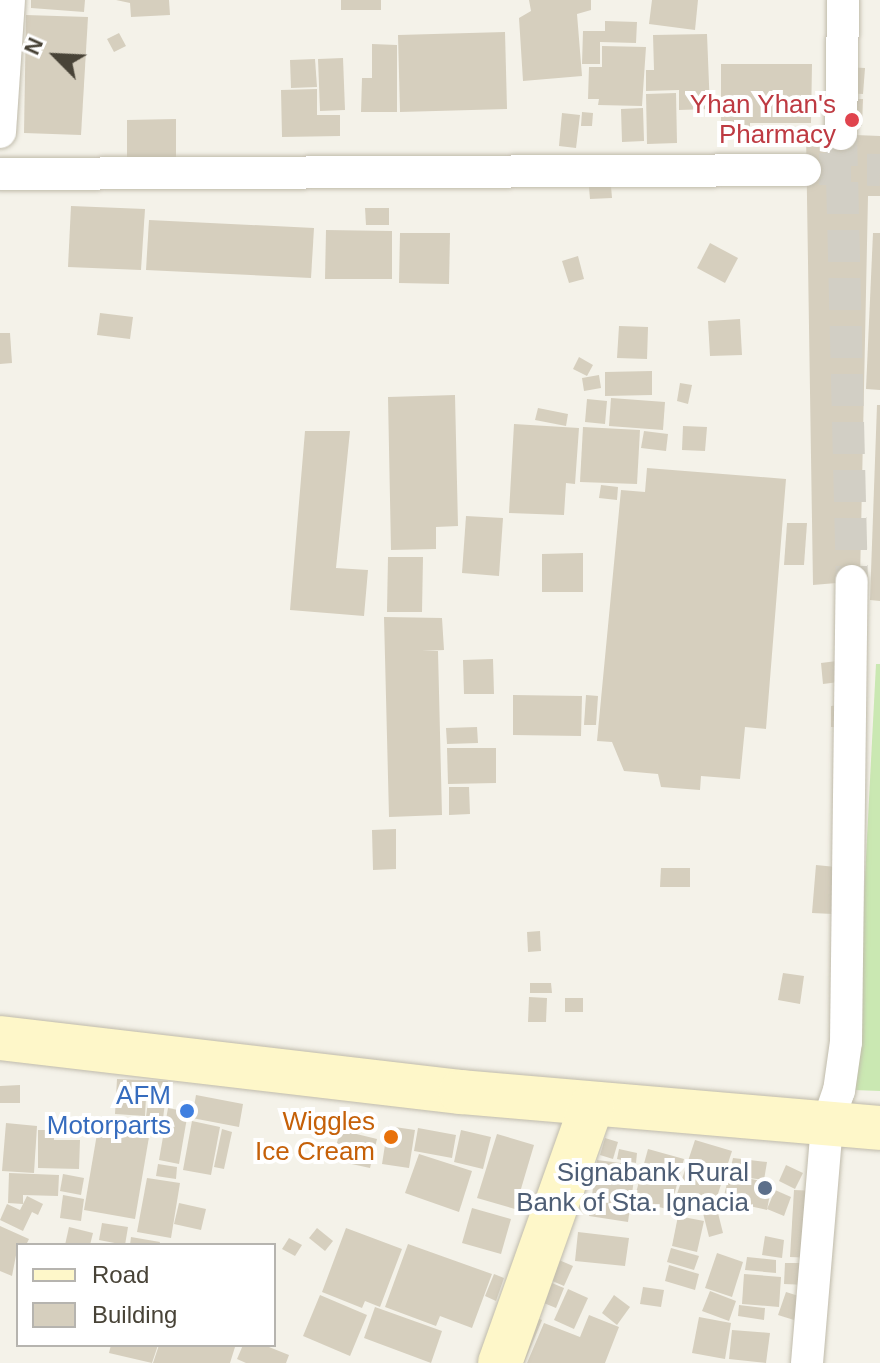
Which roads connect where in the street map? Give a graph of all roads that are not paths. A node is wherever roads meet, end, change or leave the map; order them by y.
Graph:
1 (9, 0) edge
2 (843, 0) edge
3 (0, 132) edge
4 (841, 134) tunnel mouth
5 (805, 170) tunnel mouth
6 (0, 174) edge
7 (852, 581) tunnel mouth
8 (0, 1038) edge
9 (592, 1105) junction
10 (827, 1125) junction
11 (880, 1128) edge
12 (500, 1363) edge
13 (807, 1363) edge

1 - 3 street
2 - 4 street
5 - 6 street
7 - 10 street
8 - 9 main road
9 - 10 main road
9 - 12 main road
10 - 11 main road
10 - 13 street

